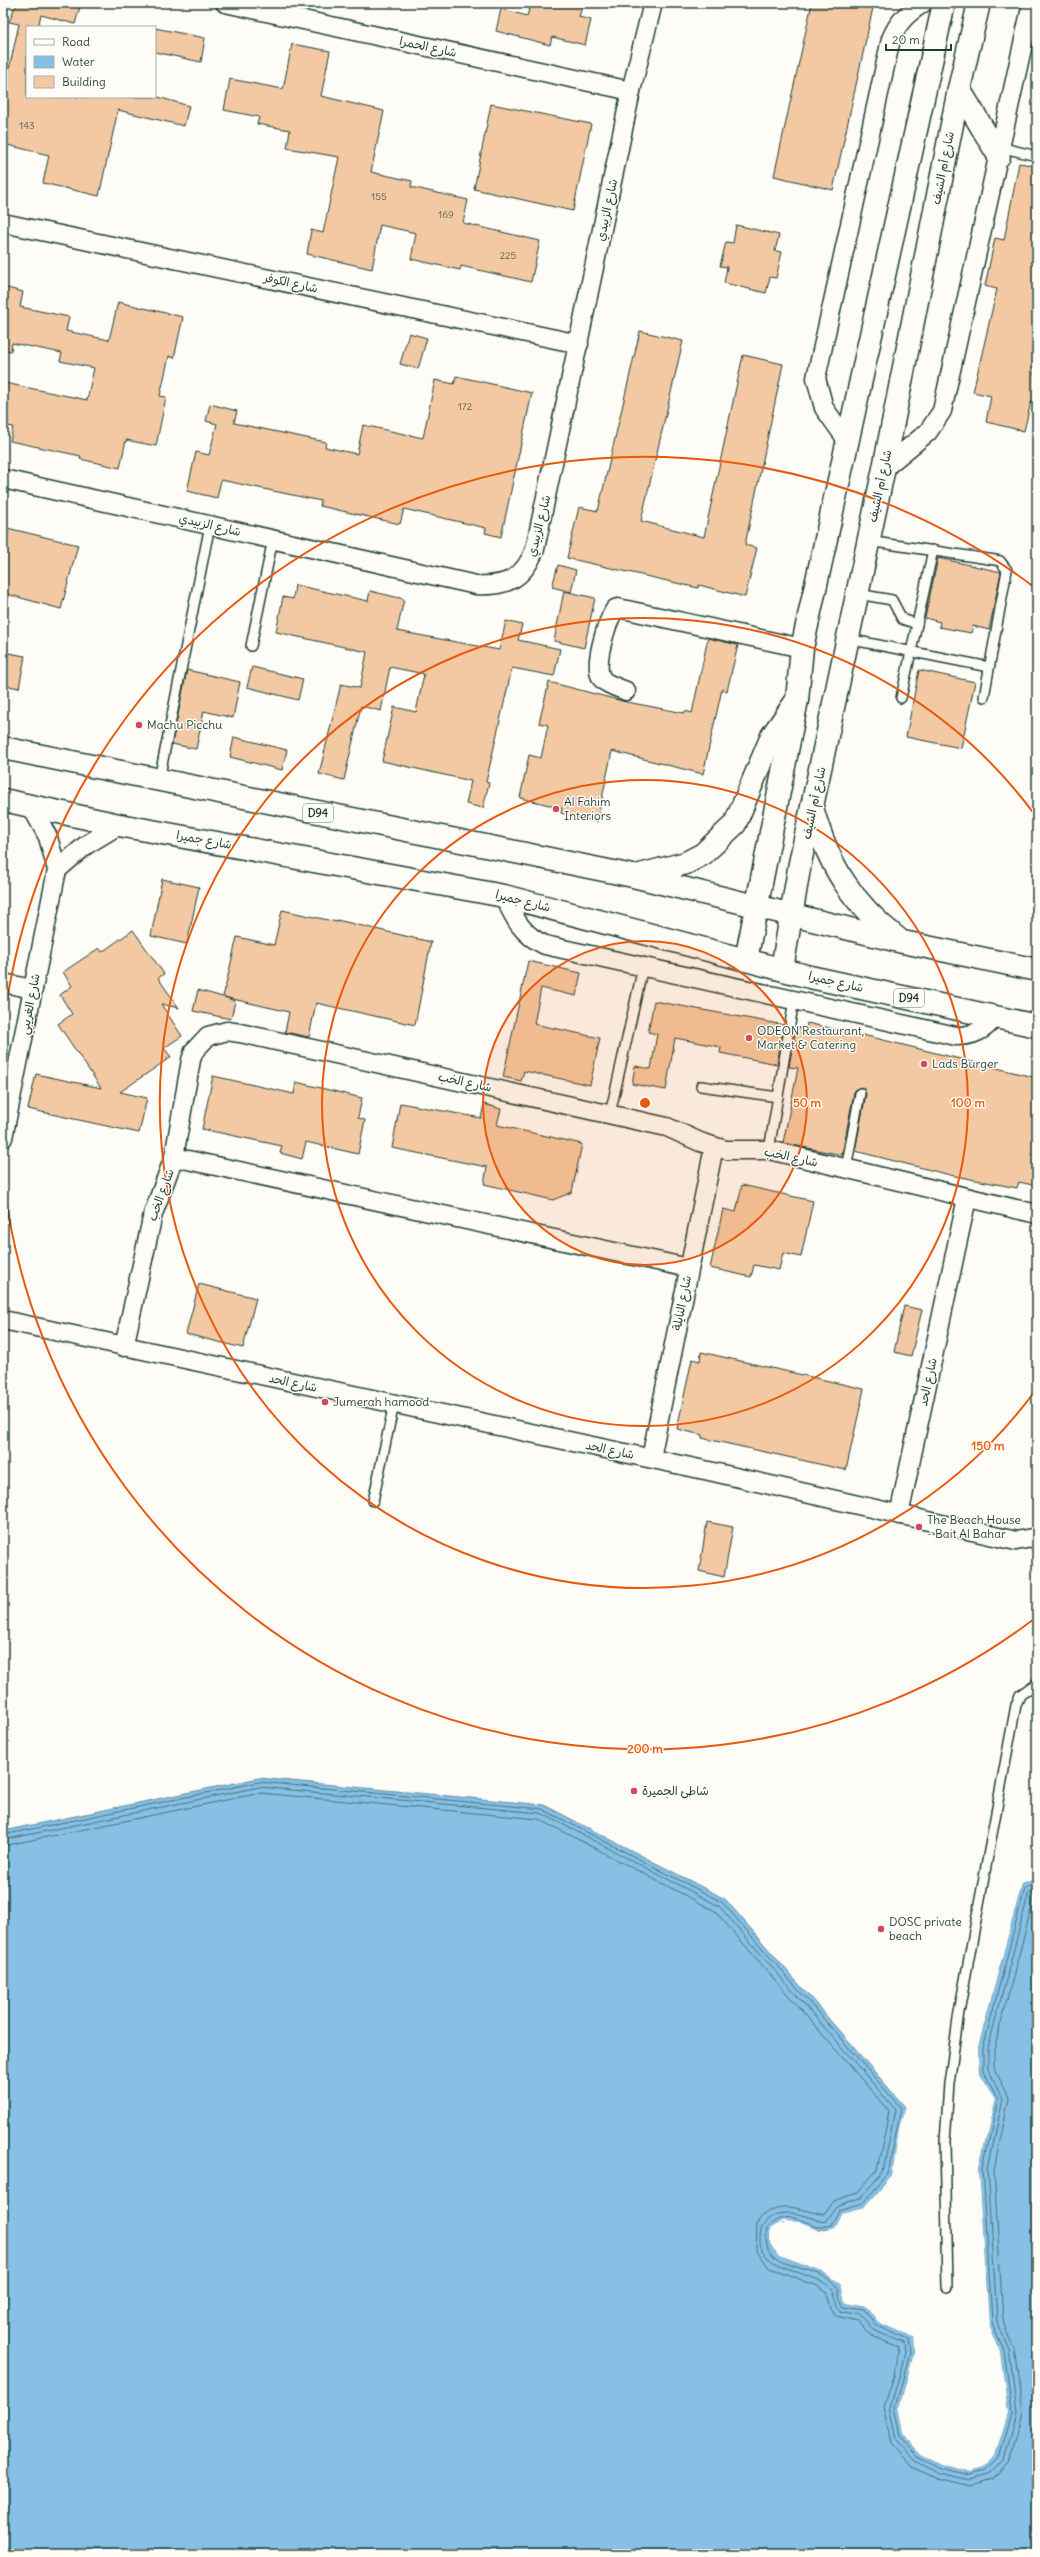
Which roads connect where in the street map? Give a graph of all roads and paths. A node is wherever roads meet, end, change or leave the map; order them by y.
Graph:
1 (225, 3) edge
2 (653, 3) edge
3 (922, 3) edge
4 (944, 3) edge
5 (979, 3) edge
6 (1032, 3) edge
7 (959, 89) junction
8 (631, 91) junction
9 (999, 152) junction
10 (1037, 156) edge
11 (3, 223) edge
12 (579, 344) junction
13 (849, 443) junction
14 (884, 468) junction
15 (3, 479) edge
16 (210, 525) junction
17 (273, 539) junction
18 (868, 541) junction
19 (933, 550) junction
20 (858, 594) junction
21 (917, 624) junction
22 (848, 639) junction
23 (251, 646) dead end
24 (802, 648) junction
25 (912, 652) junction
26 (989, 667) junction
27 (626, 691) dead end
28 (984, 697) dead end
29 (901, 698) dead end
30 (797, 700) junction
31 (3, 748) edge
32 (158, 781) junction
33 (3, 800) edge
34 (32, 806) junction
35 (813, 811) junction
36 (119, 825) junction
37 (57, 870) junction
38 (633, 876) junction
39 (504, 896) junction
40 (756, 906) junction
41 (791, 914) junction
42 (903, 942) junction
43 (746, 960) junction
44 (643, 967) junction
45 (782, 969) junction
46 (1037, 970) edge
47 (3, 983) edge
48 (33, 990) junction
49 (794, 1000) junction
50 (995, 1017) junction
51 (1037, 1026) edge
52 (701, 1086) dead end
53 (860, 1093) dead end
54 (778, 1098) junction
55 (610, 1114) junction
56 (4, 1126) edge
57 (714, 1147) junction
58 (769, 1150) junction
59 (174, 1157) junction
60 (846, 1169) junction
61 (967, 1198) junction
62 (1037, 1214) edge
63 (689, 1268) junction
64 (3, 1320) edge
65 (124, 1347) junction
66 (394, 1404) junction
67 (651, 1458) junction
68 (373, 1501) dead end
69 (899, 1515) junction
70 (1037, 1537) edge
71 (1037, 1683) edge
72 (948, 2287) dead end

1 - 8 street, شارع الحمرا
2 - 8 street, شارع الزبيدي
3 - 13 street
4 - 13 main road
5 - 7 main road, شارع أم الشيف
6 - 9 street
7 - 9 main road
7 - 14 main road, شارع أم الشيف
8 - 12 street, شارع الزبيدي
9 - 10 lane
9 - 14 street
11 - 12 street, شارع الكوفر
12 - 17 street, شارع الزبيدي
13 - 24 main road
14 - 18 main road, شارع أم الشيف
15 - 16 street, شارع الزبيدي
16 - 17 street, شارع الزبيدي
16 - 32 lane
17 - 23 lane
18 - 19 lane
18 - 20 main road, شارع أم الشيف
19 - 21 lane
19 - 26 lane
20 - 21 lane
20 - 22 main road, شارع أم الشيف
21 - 25 lane
22 - 25 lane
22 - 35 main road, شارع أم الشيف
24 - 27 street
24 - 30 main road
25 - 26 lane
25 - 29 lane
26 - 28 lane
30 - 38 main road
30 - 40 main road
31 - 32 main road, D94
32 - 38 main road, D94
33 - 34 main road, شارع جميرا / D94
34 - 36 main road, شارع جميرا / D94
34 - 37 street, شارع الغريبي
35 - 41 main road, شارع أم الشيف
35 - 42 main road
36 - 37 street
36 - 39 main road, شارع جميرا / D94
37 - 48 street, شارع الغريبي
38 - 40 main road, D94
39 - 43 main road, شارع جميرا / D94
39 - 44 street
40 - 41 main road, D94
40 - 43 main road
41 - 42 main road, D94
41 - 45 main road, شارع أم الشيف
42 - 46 main road, D94
43 - 45 main road, شارع جميرا / D94
44 - 49 street
44 - 55 lane
45 - 50 main road, شارع جميرا / D94
47 - 48 street
48 - 56 street, شارع الغريبي
49 - 50 street
49 - 54 lane
50 - 51 main road, شارع جميرا / D94
52 - 54 lane
53 - 60 lane
54 - 58 lane
55 - 57 street, شارع الخب
55 - 59 street, شارع الخب
57 - 58 street, شارع الخب
57 - 63 street, شارع النايلة
58 - 60 street, شارع الخب
59 - 63 street
59 - 65 street, شارع الخب
60 - 61 street, شارع الخب
61 - 62 street, شارع الخب
61 - 69 street, شارع الحد
63 - 67 street, شارع النايلة
64 - 65 street, شارع الحد
65 - 66 street, شارع الحد
66 - 67 street, شارع الحد
66 - 68 lane
67 - 69 street, شارع الحد
69 - 70 street
71 - 72 lane

